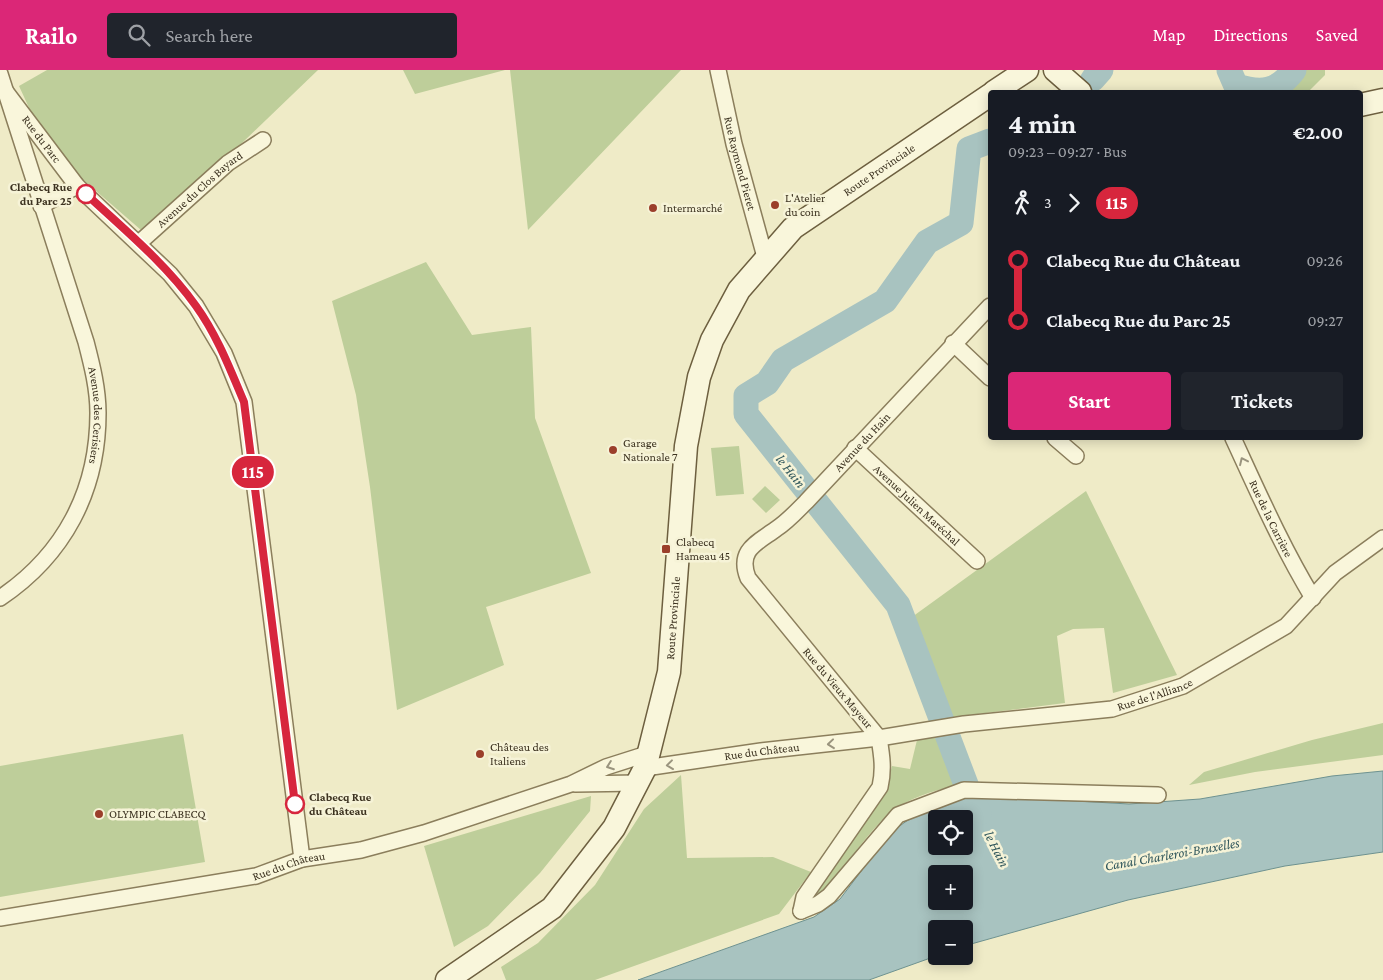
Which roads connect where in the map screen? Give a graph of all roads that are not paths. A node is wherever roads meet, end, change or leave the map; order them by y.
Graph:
1 (718, 70) edge
2 (1027, 70) edge
3 (1055, 70) edge
4 (0, 74) edge
5 (997, 90) edge
6 (1078, 90) edge
7 (6, 92) junction
8 (988, 96) edge
9 (1383, 100) edge
10 (1363, 104) edge
11 (263, 140) dead end
12 (77, 186) junction
13 (41, 206) junction
14 (139, 243) junction
15 (765, 257) junction
16 (988, 308) edge
17 (954, 343) junction
18 (988, 376) edge
19 (1057, 440) edge
20 (1234, 440) edge
21 (855, 448) junction
22 (1076, 456) dead end
23 (1383, 538) edge
24 (977, 561) dead end
25 (748, 578) joint
26 (0, 598) edge
27 (1313, 598) junction
28 (879, 738) junction
29 (644, 768) junction
30 (571, 784) junction
31 (1158, 795) dead end
32 (302, 859) junction
33 (0, 918) edge
34 (447, 980) edge

1 - 15 street, Rue Raymond Pieret
2 - 5 main road, Route Provinciale
3 - 6 main road
4 - 7 street, Rue du Parc
7 - 12 street, Rue du Parc
7 - 13 street, Rue du Parc
8 - 15 main road, Route Provinciale
9 - 10 main road
11 - 14 street, Avenue du Clos Bayard
12 - 13 street
12 - 14 street, Rue du Parc
13 - 26 street, Avenue des Cerisiers
14 - 32 street, Rue du Parc
15 - 29 main road, Route Provinciale
16 - 17 street, Avenue du Hain
17 - 18 street
17 - 21 street, Avenue du Hain
19 - 22 street
27 -> 20 street, Rue de la Carrière
21 - 24 street, Avenue Julien Maréchal
21 - 25 street, Avenue du Hain
23 - 27 street, Rue de l'Alliance
25 - 28 street, Rue du Vieux Mayeur
27 - 28 street, Rue de l'Alliance
28 -> 29 street, Rue du Château
28 - 31 street, Rue du Vieux Mayeur
29 - 30 street, Rue du Château
29 -> 30 street, Rue du Château
29 - 34 main road, Route Provinciale
30 - 32 street, Rue du Château
32 - 33 street, Rue du Château

